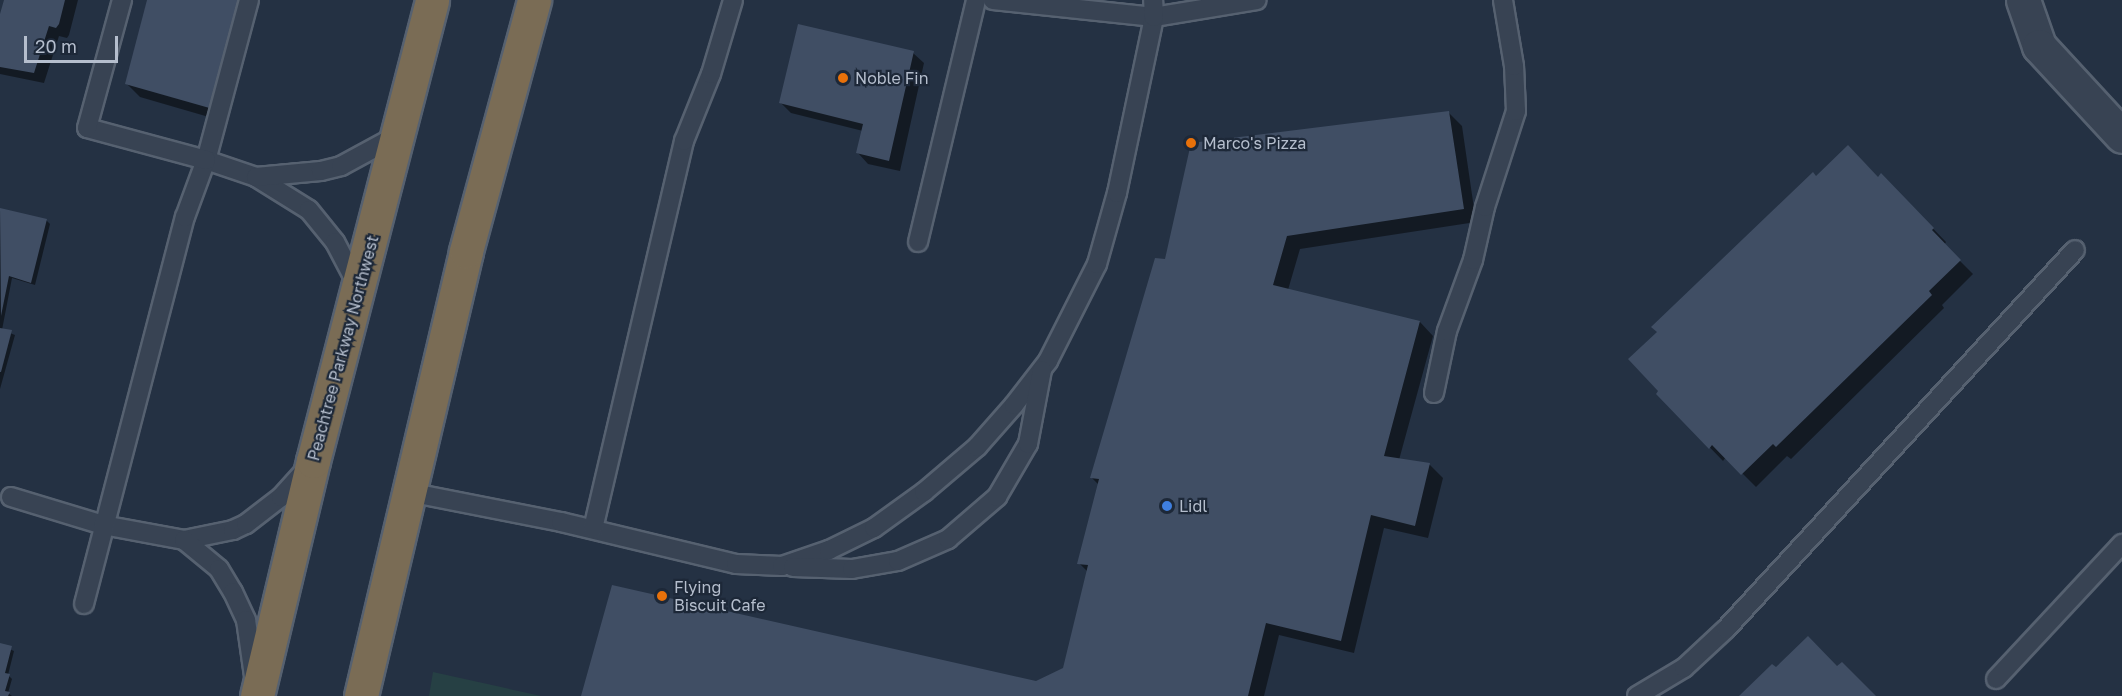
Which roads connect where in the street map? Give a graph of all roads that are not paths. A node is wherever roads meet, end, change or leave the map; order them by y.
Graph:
1 (122, 0) edge
2 (249, 0) edge
3 (432, 0) edge
4 (534, 0) edge
5 (733, 0) edge
6 (976, 0) edge
7 (993, 0) edge
8 (1257, 0) edge
9 (1503, 0) edge
10 (2023, 0) edge
11 (1154, 9) edge
12 (399, 134) junction
13 (2122, 136) edge
14 (206, 160) junction
15 (256, 177) junction
16 (918, 242) dead end
17 (2075, 250) dead end
18 (358, 286) junction
19 (1042, 365) junction
20 (1434, 393) dead end
21 (313, 461) junction
22 (408, 492) junction
23 (10, 497) dead end
24 (103, 525) junction
25 (593, 529) junction
26 (184, 540) junction
27 (2122, 543) edge
28 (782, 566) junction
29 (84, 604) dead end
30 (271, 640) junction
31 (1996, 679) dead end
32 (257, 696) edge
33 (278, 696) edge
34 (361, 696) edge
35 (1637, 696) edge

1 - 14 lane
2 - 14 lane
3 - 12 highway, Peachtree Parkway Northwest
4 - 22 highway
5 - 25 lane
6 - 16 lane
7 - 11 lane
8 - 11 lane
9 - 20 lane
10 - 13 street
11 - 19 lane
12 - 15 lane
12 - 18 highway, Peachtree Parkway Northwest
14 - 15 lane
14 - 24 lane
15 - 18 lane
17 - 35 lane
18 - 21 highway, Peachtree Parkway Northwest
19 - 28 lane
19 - 28 lane
21 - 26 lane
21 - 30 highway, Peachtree Parkway Northwest
22 - 25 lane
22 - 34 highway
23 - 24 lane
24 - 26 lane
24 - 29 lane
25 - 28 lane
26 - 32 lane
27 - 31 lane
30 - 32 highway, Peachtree Parkway Northwest
30 - 33 highway

